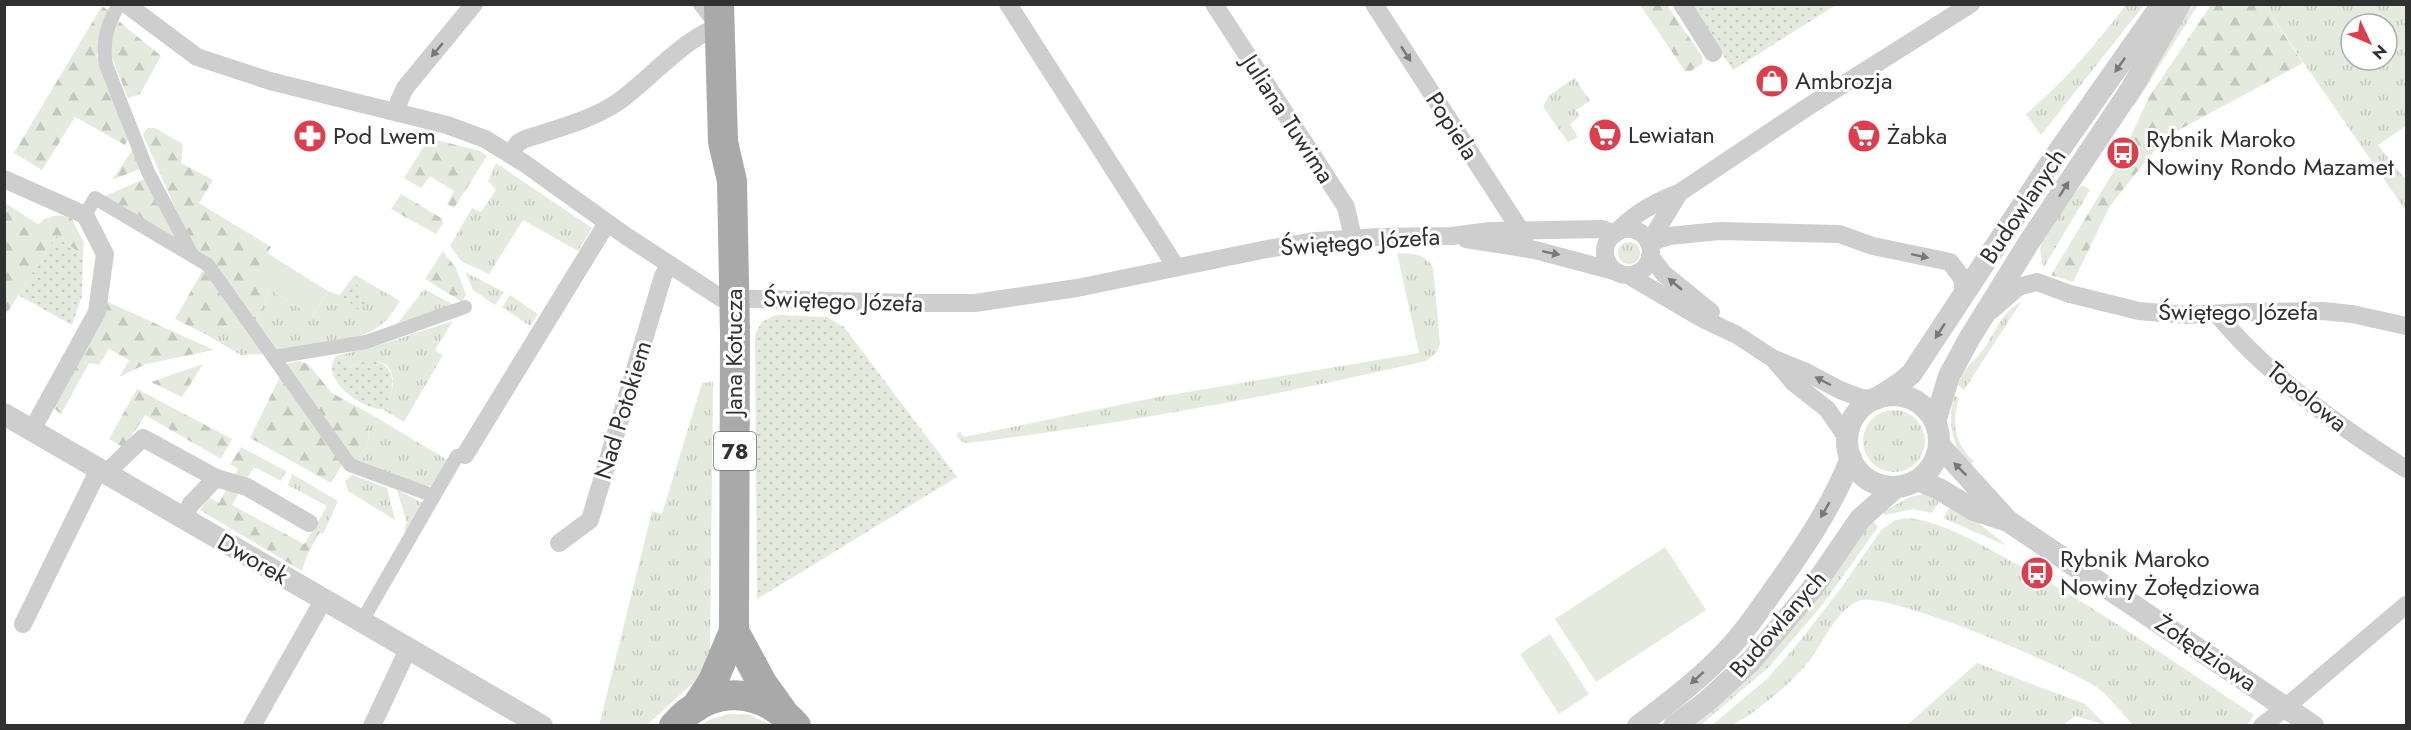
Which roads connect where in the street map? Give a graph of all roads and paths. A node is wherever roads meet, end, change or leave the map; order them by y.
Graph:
1 (120, 4) edge
2 (126, 4) edge
3 (474, 4) edge
4 (1008, 4) edge
5 (1214, 4) edge
6 (1374, 4) edge
7 (1682, 4) edge
8 (1971, 4) edge
9 (2162, 4) edge
10 (2180, 4) edge
11 (719, 10) edge
12 (1713, 53) dead end
13 (398, 113) junction
14 (511, 154) junction
15 (4, 179) edge
16 (1680, 193) junction
17 (85, 215) junction
18 (607, 223) junction
19 (1616, 234) junction
20 (1353, 238) junction
21 (1523, 240) junction
22 (2026, 247) junction
23 (1650, 250) junction
24 (193, 257) junction
25 (669, 265) junction
26 (1176, 267) junction
27 (1622, 273) junction
28 (2037, 282) junction
29 (1964, 294) junction
30 (734, 298) junction
31 (465, 307) dead end
32 (2217, 314) junction
33 (1980, 322) junction
34 (2406, 326) edge
35 (1737, 335) junction
36 (274, 357) junction
37 (1772, 358) junction
38 (1876, 399) junction
39 (4, 414) edge
40 (1935, 422) junction
41 (32, 430) junction
42 (1939, 445) junction
43 (1849, 448) junction
44 (465, 455) joint
45 (2406, 469) edge
46 (102, 471) junction
47 (216, 478) junction
48 (1918, 480) junction
49 (1896, 487) junction
50 (434, 496) junction
51 (184, 518) junction
52 (2008, 521) junction
53 (309, 523) dead end
54 (559, 543) dead end
55 (324, 599) junction
56 (2406, 605) edge
57 (362, 621) junction
58 (23, 624) dead end
59 (735, 631) junction
60 (409, 647) junction
61 (2286, 708) junction
62 (789, 718) edge
63 (680, 721) edge
64 (252, 726) edge
65 (372, 726) edge
66 (542, 726) edge
67 (1638, 726) edge
68 (1674, 726) edge
69 (2262, 726) edge
70 (2313, 726) edge

1 - 24 street
2 - 13 street, Świętego Józefa
3 -> 13 street
4 - 26 street
5 - 20 street, Juliana Tuwima
6 -> 21 street, Popiela
7 - 12 street
8 - 16 street
9 -> 29 street, Budowlanych
22 -> 10 street, Budowlanych
11 - 14 street
11 - 30 main road, Jana Kotucza / 78
13 - 14 street, Świętego Józefa
14 - 18 street, Świętego Józefa
15 - 17 street
16 - 19 street
16 - 23 street
17 - 24 street
17 - 41 street
18 - 25 street, Świętego Józefa
18 - 44 street
19 - 21 street, Świętego Józefa
19 - 23 street
19 - 27 street
20 - 21 street, Świętego Józefa
20 - 26 street, Świętego Józefa
21 -> 27 street, Świętego Józefa
22 - 28 street
22 - 33 street, Budowlanych
23 - 27 street
23 -> 29 street
35 -> 23 street, Świętego Józefa
24 - 36 street
25 - 30 street, Świętego Józefa
25 - 54 street, Nad Potokiem
26 - 30 street, Świętego Józefa
27 - 35 street, Świętego Józefa
28 - 32 street, Świętego Józefa
28 - 33 street
29 -> 38 street, Budowlanych
30 - 59 main road, Jana Kotucza / 78
31 - 36 street
32 - 34 street, Świętego Józefa
32 - 45 street, Topolowa
33 - 40 street, Budowlanych
35 - 37 street, Świętego Józefa
36 - 50 street
38 -> 37 street, Świętego Józefa
37 - 43 street, Świętego Józefa
38 - 40 street
38 - 43 street
39 - 41 street, Dworek
40 - 42 street
41 - 46 street, Dworek
42 - 48 street
52 -> 42 street, Żołędziowa
43 - 49 street
43 -> 67 street, Budowlanych
44 - 50 street
46 - 47 street
46 - 51 street, Dworek
46 - 58 street
47 - 51 street
47 - 53 street
48 - 49 street
48 - 52 street, Żołędziowa
49 - 68 street, Budowlanych
50 - 57 street
51 - 55 street, Dworek
52 - 61 street, Żołędziowa
55 - 57 street, Dworek
55 - 64 street
56 - 61 street
57 - 60 street, Dworek
59 - 62 main road, Jana Kotucza / 78
59 - 63 main road, Jana Kotucza / 78
60 - 65 street
60 - 66 street, Dworek
61 - 69 street
61 - 70 street, Żołędziowa
62 - 63 main road, 78

